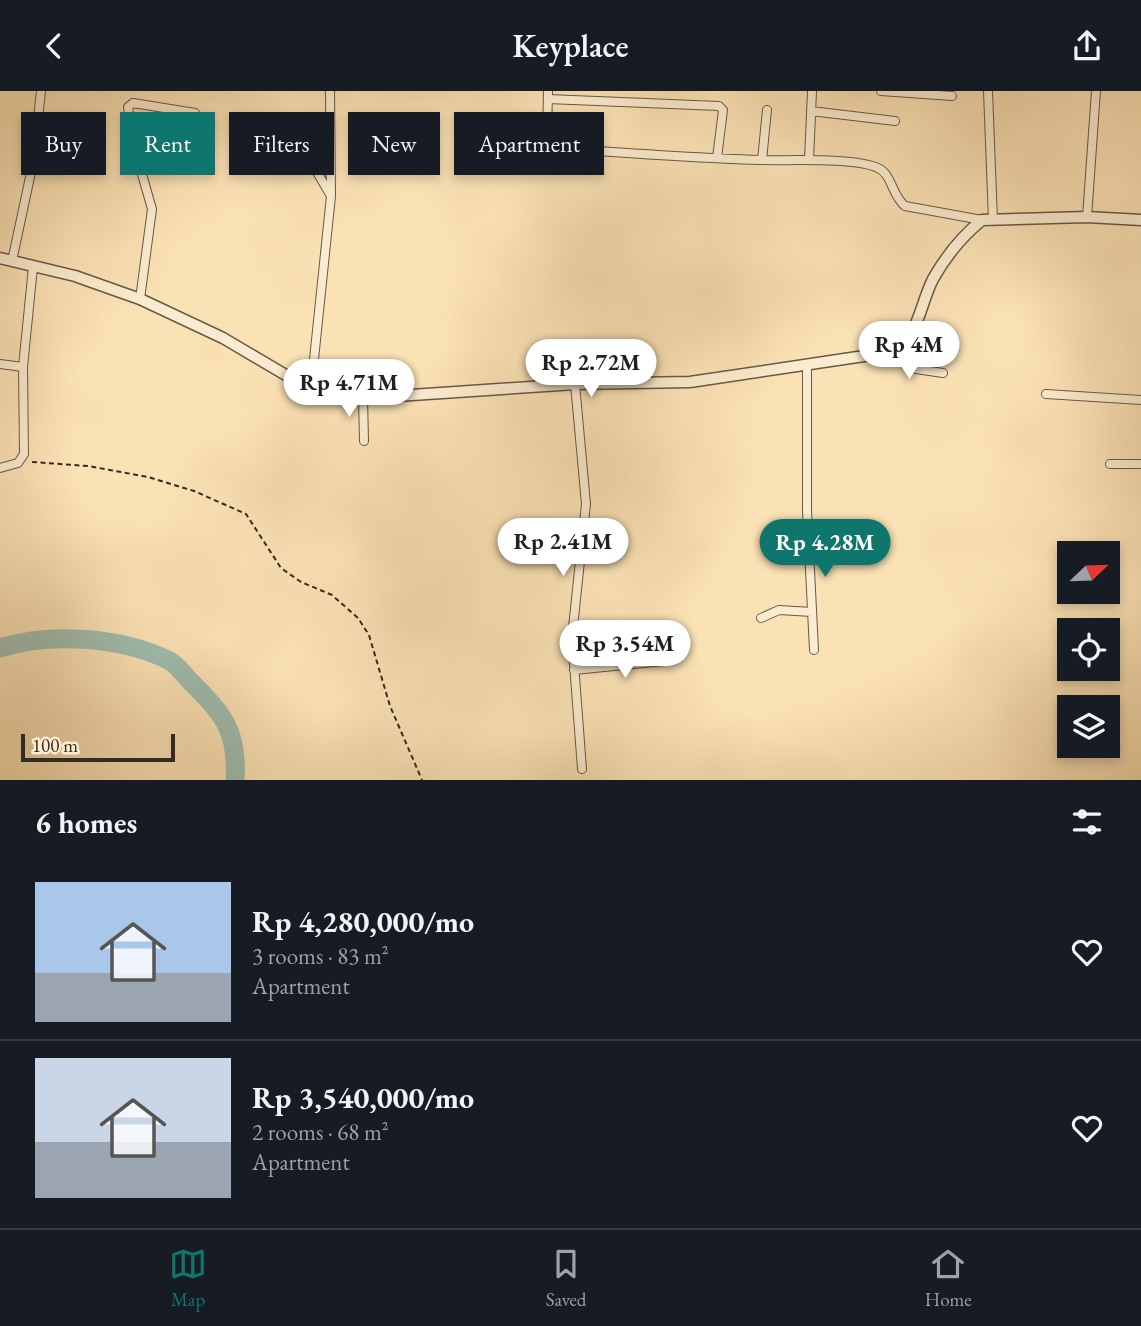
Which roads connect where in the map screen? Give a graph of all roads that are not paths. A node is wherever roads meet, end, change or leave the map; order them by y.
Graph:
1 (41, 91) edge
2 (330, 91) edge
3 (812, 91) edge
4 (881, 91) edge
5 (988, 91) edge
6 (1096, 91) edge
7 (548, 95) edge
8 (952, 96) dead end
9 (767, 110) dead end
10 (811, 111) junction
11 (129, 112) edge
12 (189, 112) edge
13 (895, 121) dead end
14 (718, 158) junction
15 (762, 160) junction
16 (809, 160) junction
17 (142, 175) edge
18 (319, 175) edge
19 (331, 196) junction
20 (1087, 217) junction
21 (987, 220) junction
22 (1141, 220) edge
23 (0, 258) edge
24 (12, 261) junction
25 (33, 267) junction
26 (140, 299) junction
27 (904, 346) junction
28 (0, 364) edge
29 (807, 365) junction
30 (23, 367) junction
31 (943, 373) dead end
32 (575, 384) junction
33 (311, 389) junction
34 (1046, 394) dead end
35 (363, 397) junction
36 (1141, 400) edge
37 (364, 441) dead end
38 (1110, 464) dead end
39 (1141, 464) edge
40 (0, 468) edge
41 (812, 612) junction
42 (761, 618) dead end
43 (814, 650) dead end
44 (674, 660) dead end
45 (574, 670) junction
46 (582, 769) dead end

1 - 24 street
2 - 19 street
3 - 10 street
4 - 8 street
5 - 21 street
6 - 20 street
7 - 14 street
7 - 14 street
9 - 15 street
10 - 13 street
10 - 16 street
11 - 12 street
14 - 15 street
15 - 16 street
16 - 21 street
17 - 26 street
18 - 19 street
19 - 33 street
20 - 21 street
20 - 22 street
21 - 27 street
23 - 24 street
24 - 25 street
25 - 26 street
25 - 30 street
26 - 33 street
27 - 29 street
27 - 31 street
28 - 30 street
29 - 32 street
29 - 41 street
30 - 40 street
32 - 35 street
32 - 45 street
33 - 35 street
34 - 36 street
35 - 37 street
38 - 39 street
41 - 42 street
41 - 43 street
44 - 45 street
45 - 46 street

